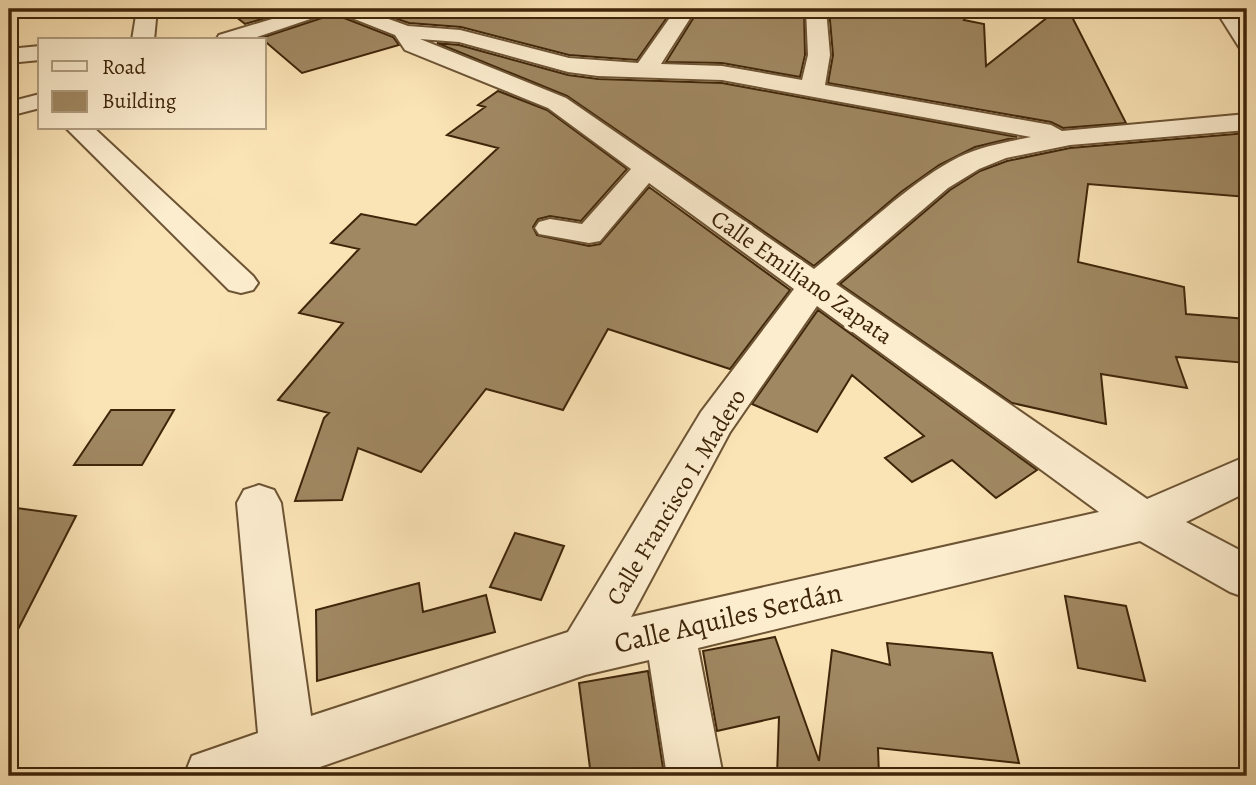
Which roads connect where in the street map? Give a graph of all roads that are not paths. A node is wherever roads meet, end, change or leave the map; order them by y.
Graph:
1 (147, 9) edge
2 (325, 9) edge
3 (343, 9) edge
4 (686, 9) edge
5 (816, 9) edge
6 (1225, 9) edge
7 (402, 31) junction
8 (143, 38) edge
9 (233, 38) edge
10 (1247, 43) edge
11 (38, 53) edge
12 (9, 56) edge
13 (646, 69) junction
14 (813, 90) junction
15 (38, 102) edge
16 (9, 109) edge
17 (1247, 122) edge
18 (81, 130) edge
19 (1070, 136) junction
20 (647, 167) junction
21 (550, 228) dead end
22 (241, 283) dead end
23 (814, 286) junction
24 (1247, 473) edge
25 (259, 503) dead end
26 (1144, 521) junction
27 (1247, 577) edge
28 (670, 633) junction
29 (585, 650) junction
30 (288, 751) junction
31 (212, 776) edge
32 (695, 776) edge

1 - 8 street
2 - 9 street
3 - 7 street, Calle Emiliano Zapata
4 - 13 street
5 - 14 street
6 - 10 street
7 - 13 street, Calle Francisco I. Madero
7 - 20 street, Calle Emiliano Zapata
11 - 12 street
13 - 14 street, Calle Francisco I. Madero
14 - 19 street, Calle Francisco I. Madero
15 - 16 street
17 - 19 street, Calle Francisco I. Madero
18 - 22 street
19 - 23 street, Calle Francisco I. Madero
20 - 21 street
20 - 23 street, Calle Emiliano Zapata
23 - 26 street, Calle Emiliano Zapata
23 - 29 street, Calle Francisco I. Madero
24 - 26 street, Calle Aquiles Serdán
25 - 30 street
26 - 27 street, Calle Emiliano Zapata
26 - 28 street, Calle Aquiles Serdán
28 - 29 street, Calle Aquiles Serdán
28 - 32 street
29 - 30 street, Calle Aquiles Serdán
30 - 31 street, Calle Aquiles Serdán

